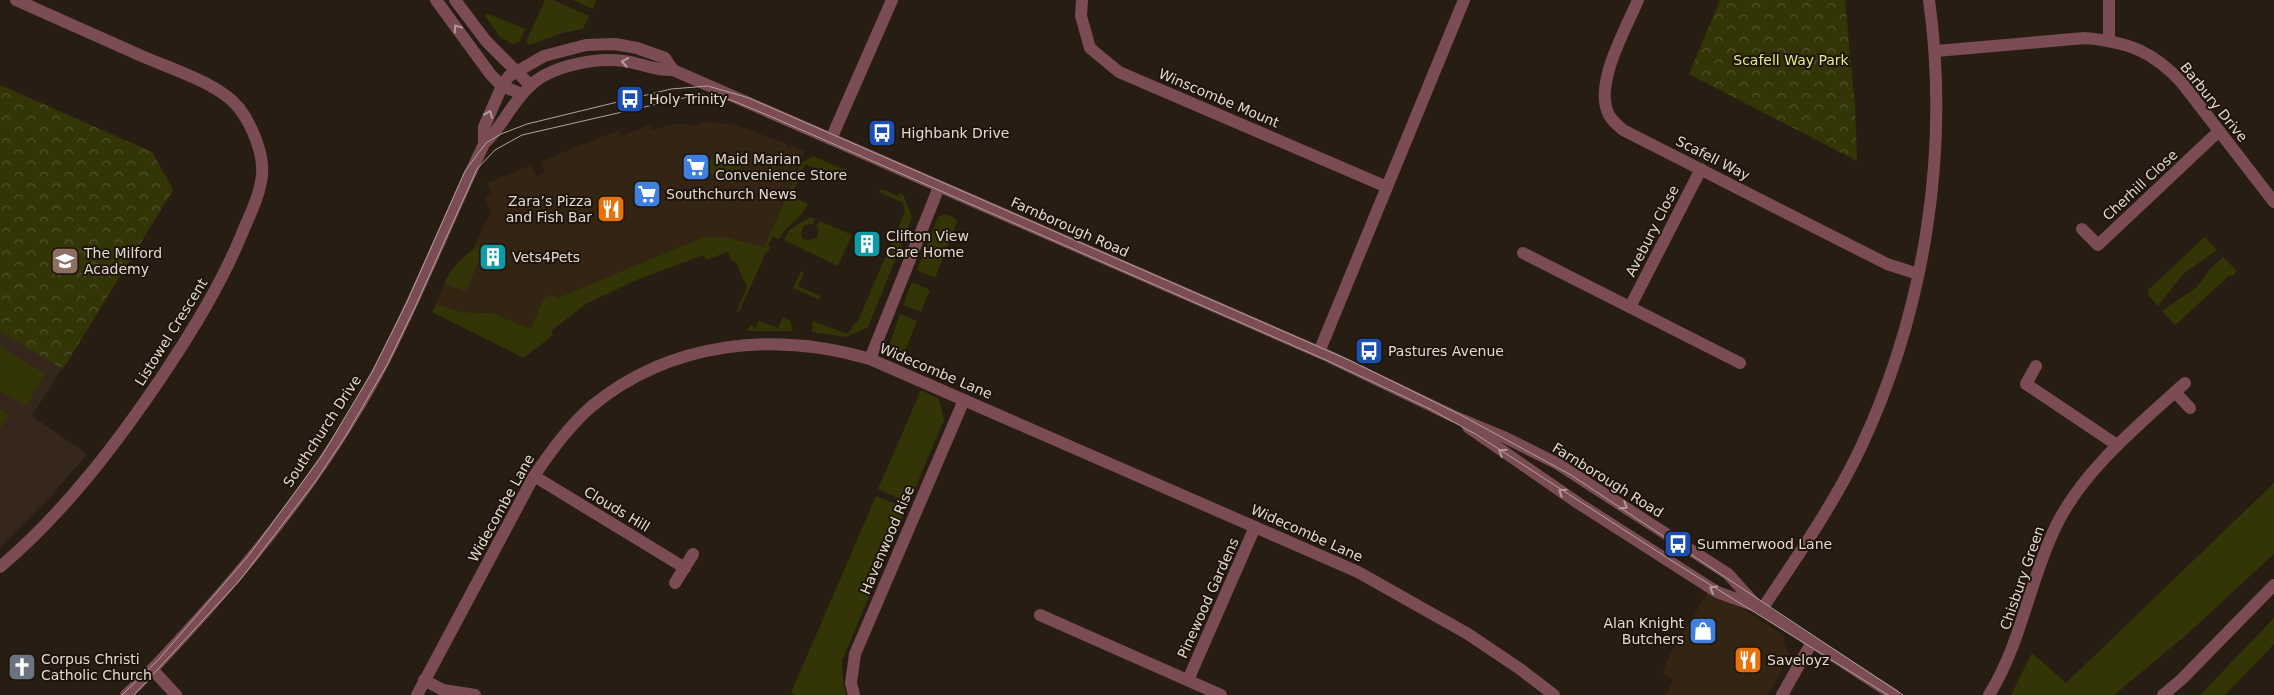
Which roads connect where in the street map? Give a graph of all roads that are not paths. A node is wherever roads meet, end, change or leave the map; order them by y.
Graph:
1 (16, 0) edge
2 (436, 0) edge
3 (455, 0) edge
4 (892, 0) edge
5 (1082, 0) edge
6 (1464, 0) edge
7 (1638, 0) edge
8 (1929, 0) edge
9 (2109, 0) edge
10 (34, 4) edge
11 (2109, 40) junction
12 (1936, 50) junction
13 (673, 70) junction
14 (517, 71) junction
15 (502, 86) junction
16 (526, 90) junction
17 (506, 116) joint
18 (2219, 131) junction
19 (831, 140) junction
20 (484, 144) junction
21 (1701, 169) junction
22 (939, 186) junction
23 (1387, 187) junction
24 (2274, 202) edge
25 (2082, 229) dead end
26 (1523, 253) dead end
27 (1918, 274) junction
28 (1630, 307) junction
29 (1318, 352) junction
30 (870, 359) junction
31 (1740, 363) dead end
32 (2036, 366) dead end
33 (2185, 383) dead end
34 (2175, 392) junction
35 (964, 400) junction
36 (2190, 408) dead end
37 (1453, 416) junction
38 (2117, 445) junction
39 (534, 476) junction
40 (1255, 527) junction
41 (694, 554) dead end
42 (0, 567) edge
43 (685, 568) junction
44 (675, 583) dead end
45 (2274, 585) edge
46 (1760, 608) junction
47 (1040, 615) dead end
48 (1812, 642) junction
49 (153, 670) junction
50 (2182, 679) junction
51 (424, 680) junction
52 (1188, 680) junction
53 (126, 695) edge
54 (176, 695) edge
55 (417, 695) edge
56 (475, 695) edge
57 (854, 695) edge
58 (1221, 695) edge
59 (1553, 695) edge
60 (1782, 695) edge
61 (1894, 695) edge
62 (1990, 695) edge
63 (2163, 695) edge
64 (2171, 695) edge

1 - 10 street, Listowel Crescent
15 -> 2 street
3 - 14 street
4 - 19 street
5 - 23 street, Winscombe Mount
6 - 23 street
7 - 21 street, Scafell Way
8 - 12 street
9 - 11 street
10 - 42 street, Listowel Crescent
11 - 12 street, Barbury Drive
11 - 18 street, Barbury Drive
12 - 27 street
13 - 14 street, Farnborough Road
13 -> 16 street, Farnborough Road
13 - 19 street, Farnborough Road
14 - 15 street, Farnborough Road
14 - 16 street
15 - 16 street
20 -> 15 street, Southchurch Drive
16 - 17 street, Farnborough Road
17 - 20 street, Southchurch Drive
18 - 24 street, Barbury Drive
18 - 25 street, Cherhill Close
19 - 22 street, Farnborough Road
20 - 49 street, Southchurch Drive
21 - 27 street, Scafell Way
21 - 28 street, Avebury Close
22 - 29 street, Farnborough Road
22 - 30 street
23 - 29 street
26 - 28 street
27 - 46 street
28 - 31 street
29 - 37 street, Farnborough Road
30 - 35 street, Widecombe Lane
30 - 39 street, Widecombe Lane
32 - 38 street
33 - 34 street, Chisbury Green
34 - 36 street
34 - 38 street, Chisbury Green
35 - 40 street, Widecombe Lane
35 - 57 street, Havenwood Rise
46 -> 37 street, Farnborough Road
37 -> 46 street, Farnborough Road
38 - 62 street, Chisbury Green
39 - 43 street, Clouds Hill
39 - 51 street, Widecombe Lane
40 - 52 street, Pinewood Gardens
40 - 59 street, Widecombe Lane
41 - 43 street
43 - 44 street
45 - 50 street
46 - 48 street, Farnborough Road
47 - 52 street, Pinewood Gardens
48 - 60 street
48 - 61 street, Farnborough Road
49 - 53 street, Southchurch Drive
49 - 54 street
50 - 63 street
50 - 64 street
51 - 55 street, Widecombe Lane
51 - 56 street
52 - 58 street, Pinewood Gardens

